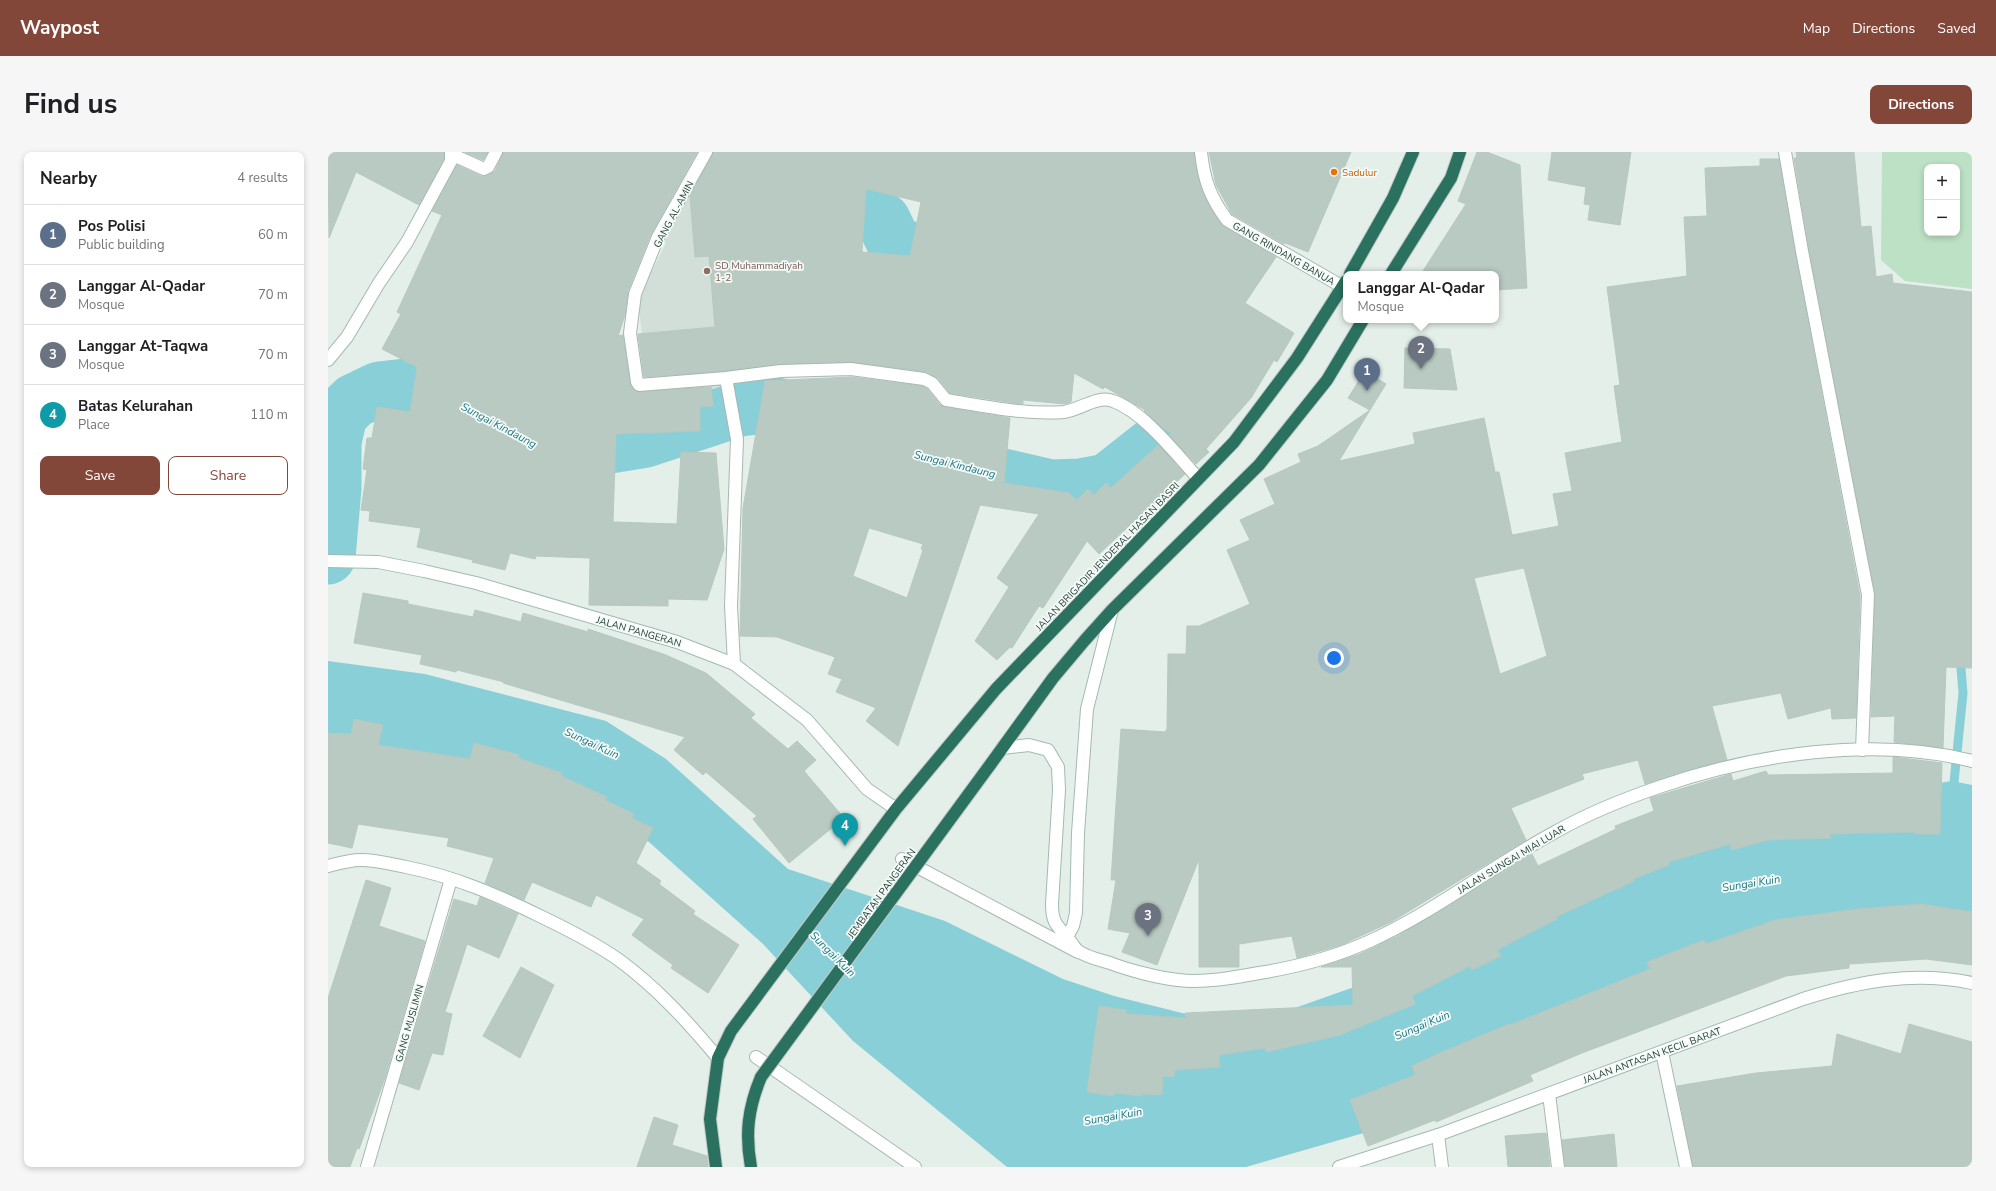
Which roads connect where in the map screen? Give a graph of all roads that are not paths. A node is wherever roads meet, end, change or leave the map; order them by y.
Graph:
1 (496, 152) edge
2 (706, 152) edge
3 (1413, 152) edge
4 (1460, 152) edge
5 (1785, 152) edge
6 (1201, 155) edge
7 (1352, 271) edge
8 (1393, 271) edge
9 (1343, 283) edge
10 (1343, 286) edge
11 (1361, 323) edge
12 (328, 360) edge
13 (726, 378) junction
14 (1198, 478) junction
15 (328, 561) edge
16 (1112, 610) junction
17 (734, 664) junction
18 (1002, 748) junction
19 (1862, 750) junction
20 (1968, 760) edge
21 (896, 809) junction
22 (902, 859) dead end
23 (328, 866) edge
24 (451, 879) junction
25 (1067, 937) junction
26 (1078, 952) junction
27 (1972, 983) edge
28 (1662, 1052) junction
29 (756, 1057) dead end
30 (718, 1058) junction
31 (1549, 1094) junction
32 (1438, 1135) junction
33 (367, 1167) edge
34 (716, 1167) edge
35 (751, 1167) edge
36 (915, 1167) edge
37 (1339, 1167) edge
38 (1442, 1167) edge
39 (1558, 1167) edge
40 (1686, 1167) edge

1 - 12 street
2 - 13 street, GANG AL-AMIN
3 - 7 highway
4 - 8 highway
5 - 19 street
6 - 9 street, GANG RINDANG BANUA
10 - 14 highway, JALAN BRIGADIR JENDERAL HASAN BASRI
11 - 16 highway
13 - 14 street
13 - 17 street
14 - 21 highway, JALAN BRIGADIR JENDERAL HASAN BASRI
15 - 17 street, JALAN PANGERAN
16 - 18 highway
16 - 25 street
17 - 21 street, JALAN PANGERAN
18 - 25 street
18 - 35 highway, JEMBATAN PANGERAN, bridge
19 - 20 street, JALAN SUNGAI MIAI LUAR
19 - 26 street, JALAN SUNGAI MIAI LUAR
21 - 30 highway, JALAN BRIGADIR JENDERAL HASAN BASRI
22 - 26 street, JALAN SUNGAI MIAI LUAR
23 - 24 street
24 - 30 street
24 - 33 street, GANG MUSLIMIN
25 - 26 street
27 - 28 street, JALAN ANTASAN KECIL BARAT
28 - 31 street, JALAN ANTASAN KECIL BARAT
28 - 40 street
29 - 36 street
30 - 34 highway
31 - 32 street, JALAN ANTASAN KECIL BARAT
31 - 39 street
32 - 37 street, JALAN ANTASAN KECIL BARAT
32 - 38 street

